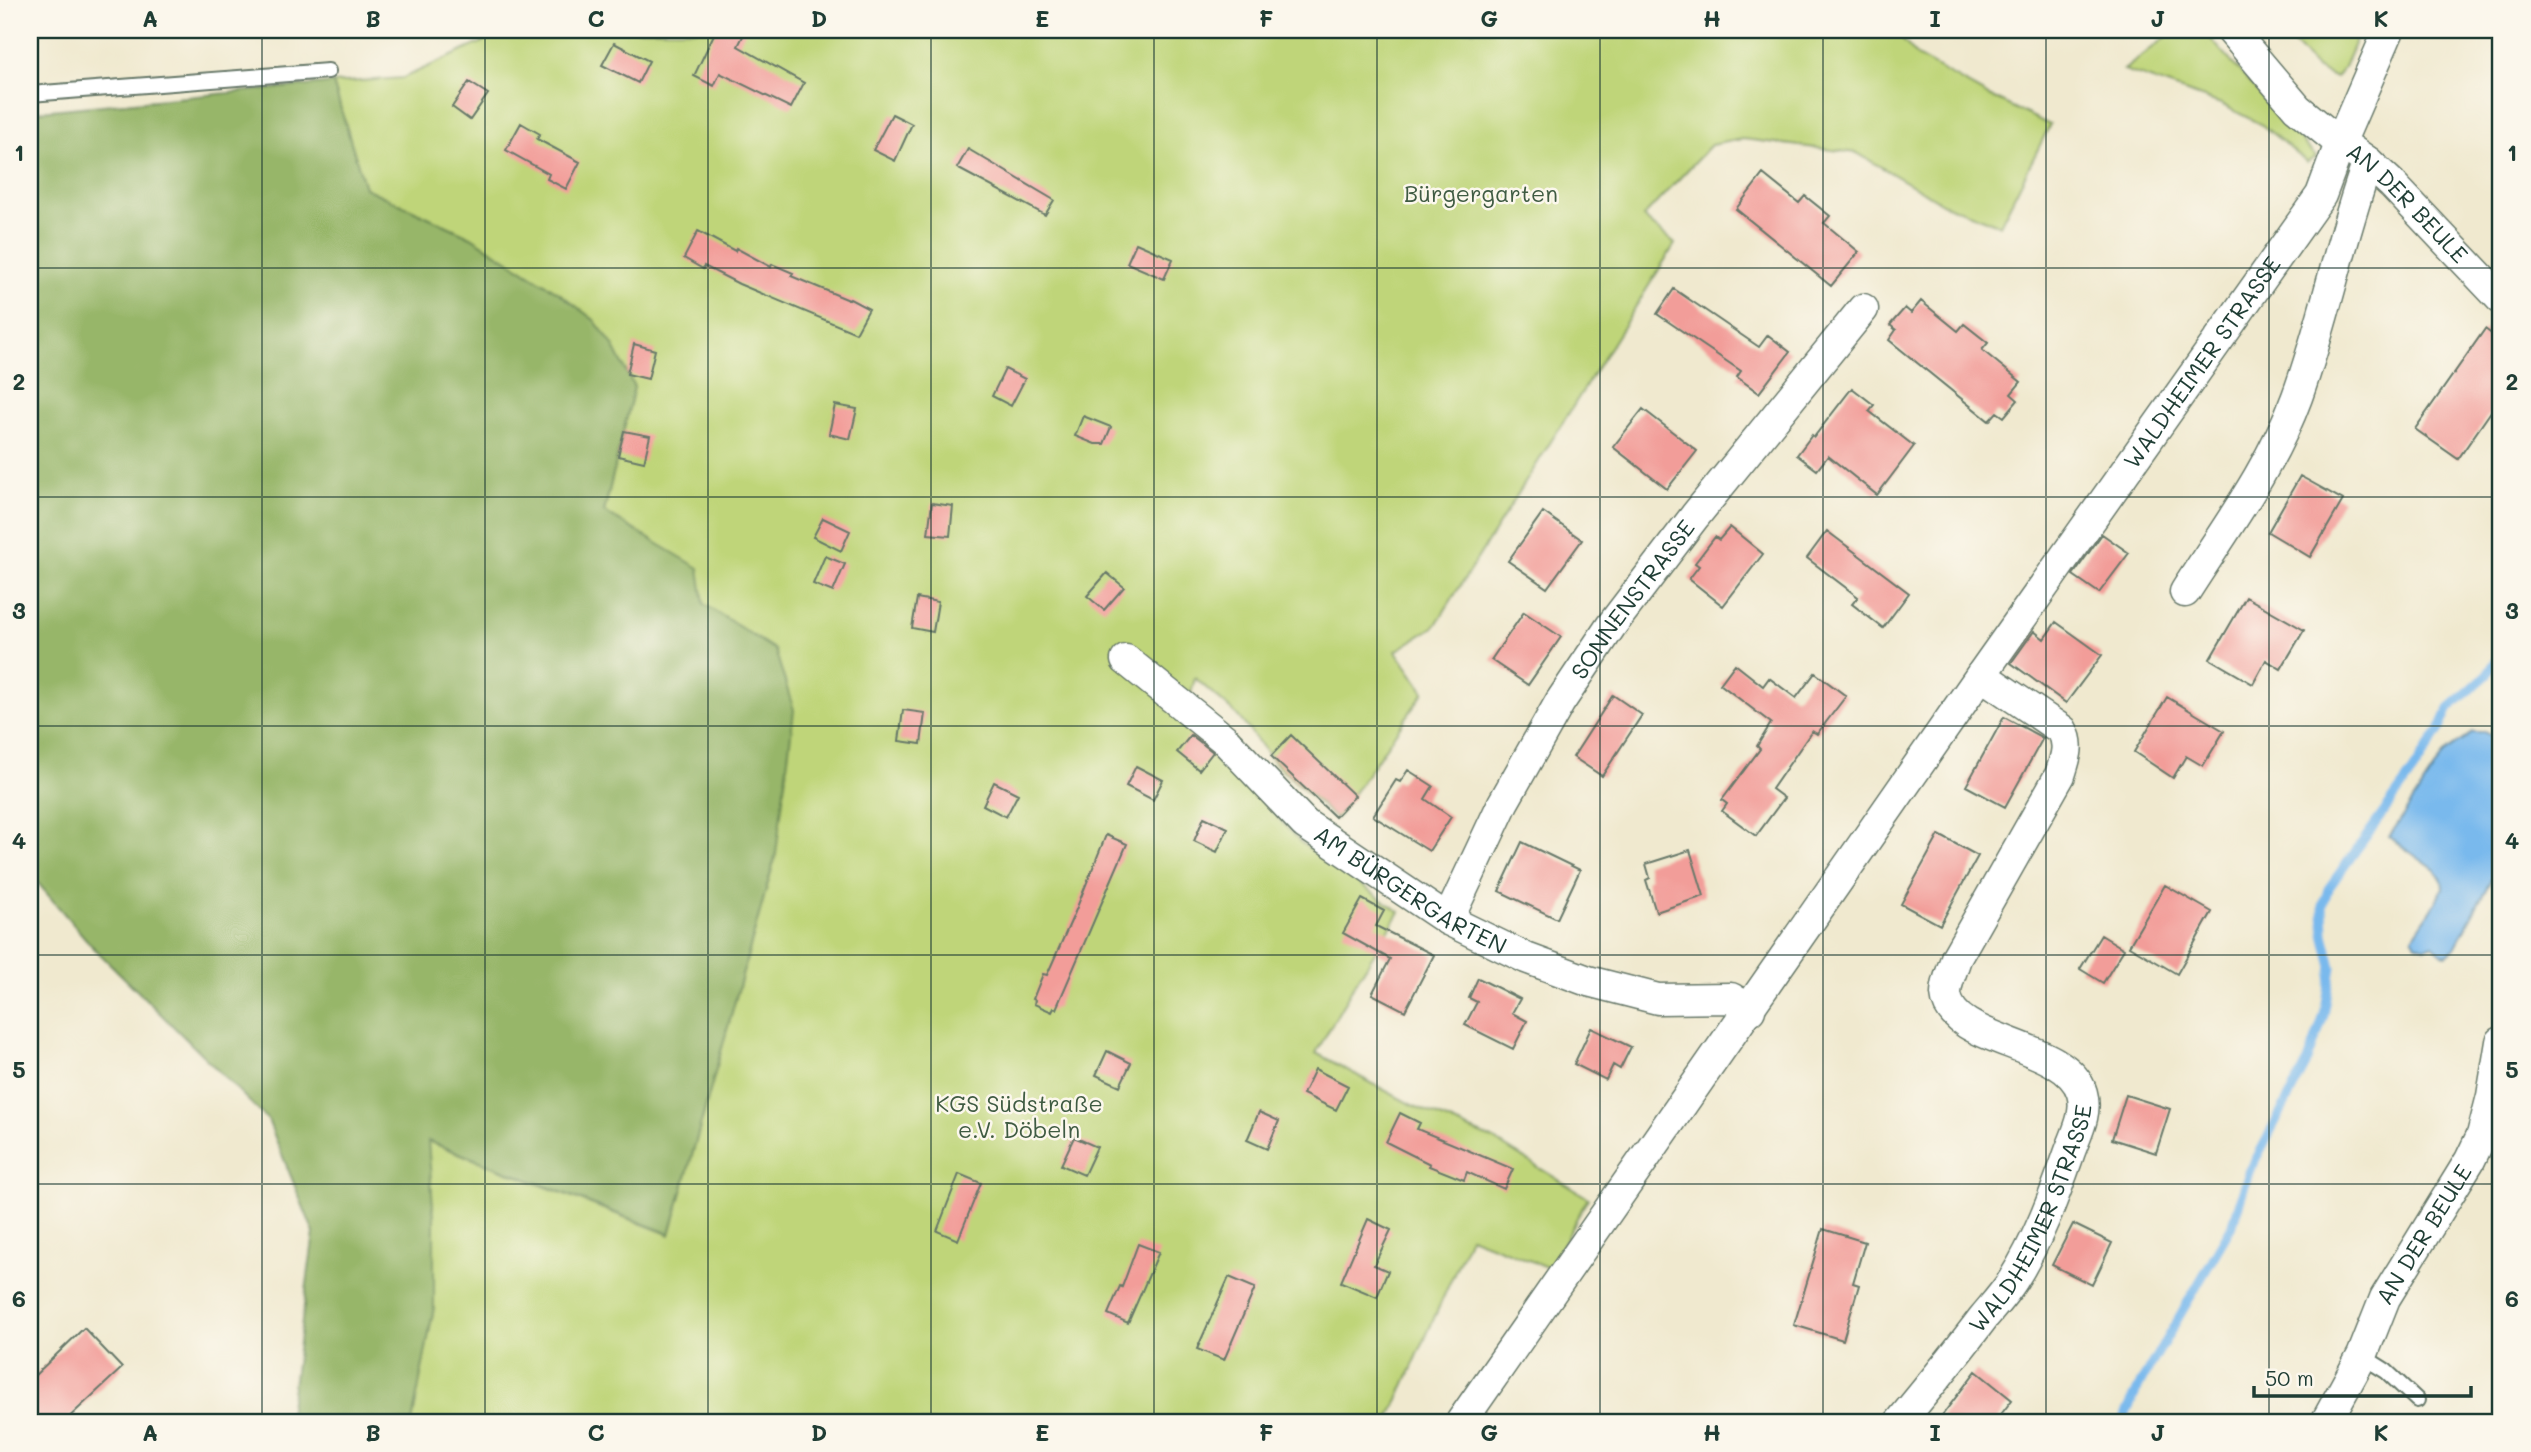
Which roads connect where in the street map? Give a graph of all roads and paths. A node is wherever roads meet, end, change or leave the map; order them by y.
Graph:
1 (2231, 30) edge
2 (2389, 30) edge
3 (328, 71) dead end
4 (30, 94) edge
5 (2341, 141) junction
6 (2368, 162) junction
7 (2501, 299) edge
8 (1863, 309) dead end
9 (2185, 592) dead end
10 (1126, 660) dead end
11 (1981, 675) junction
12 (1448, 920) junction
13 (1749, 1010) junction
14 (2501, 1042) edge
15 (2496, 1098) edge
16 (2362, 1356) junction
17 (2417, 1400) dead end
18 (1461, 1422) edge
19 (1900, 1422) edge
20 (2326, 1422) edge

1 - 5 street, AN DER BEULE
2 - 5 street, WALDHEIMER STRASSE
3 - 4 lane
5 - 6 street, AN DER BEULE
5 - 11 street, WALDHEIMER STRASSE
6 - 7 street, AN DER BEULE
6 - 9 street
8 - 12 street, SONNENSTRASSE
10 - 12 street, AM BÜRGERGARTEN
11 - 13 street, WALDHEIMER STRASSE
11 - 19 street, WALDHEIMER STRASSE
12 - 13 street, AM BÜRGERGARTEN
13 - 18 street, WALDHEIMER STRASSE
14 - 15 street, AN DER BEULE
15 - 16 street, AN DER BEULE
16 - 17 lane
16 - 20 street, AN DER BEULE

